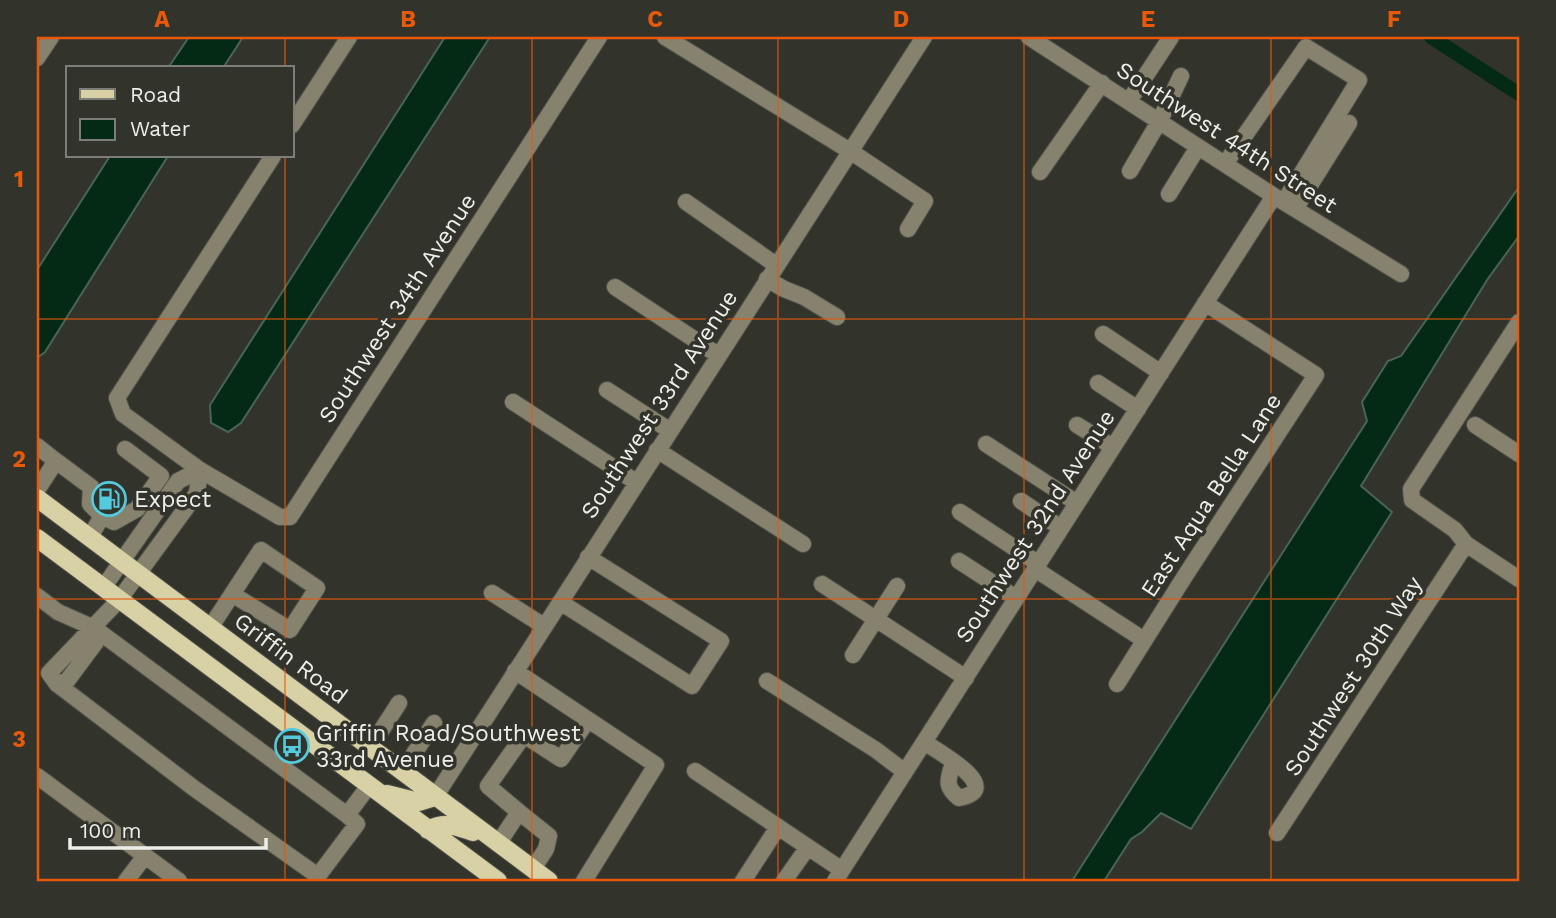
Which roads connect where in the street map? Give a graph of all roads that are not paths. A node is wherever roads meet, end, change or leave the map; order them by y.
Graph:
1 (51, 37) edge
2 (349, 37) edge
3 (599, 37) edge
4 (665, 37) edge
5 (924, 37) edge
6 (1030, 37) edge
7 (1171, 37) edge
8 (37, 58) edge
9 (1181, 76) dead end
10 (1102, 83) junction
11 (1129, 101) junction
12 (1160, 120) junction
13 (294, 122) edge
14 (1349, 123) dead end
15 (1198, 147) junction
16 (850, 151) junction
17 (271, 158) edge
18 (1225, 164) junction
19 (1130, 171) dead end
20 (1040, 172) dead end
21 (1169, 194) dead end
22 (686, 202) dead end
23 (1284, 203) junction
24 (908, 229) dead end
25 (771, 272) junction
26 (1401, 274) dead end
27 (615, 287) dead end
28 (1205, 303) junction
29 (836, 317) dead end
30 (1519, 322) edge
31 (1103, 334) dead end
32 (718, 355) junction
33 (1161, 373) junction
34 (1098, 383) dead end
35 (607, 390) dead end
36 (513, 402) dead end
37 (1138, 409) junction
38 (1077, 425) dead end
39 (1475, 425) dead end
40 (670, 430) junction
41 (986, 444) dead end
42 (37, 446) edge
43 (1113, 447) junction
44 (125, 449) dead end
45 (657, 450) junction
46 (1519, 454) edge
47 (56, 461) junction
48 (200, 470) junction
49 (636, 482) junction
50 (37, 489) edge
51 (37, 498) edge
52 (1021, 501) dead end
53 (1077, 503) junction
54 (137, 509) junction
55 (960, 512) dead end
56 (102, 516) junction
57 (151, 520) junction
58 (1061, 528) junction
59 (168, 532) junction
60 (90, 537) junction
61 (37, 538) edge
62 (803, 544) dead end
63 (1466, 544) junction
64 (588, 557) junction
65 (959, 561) dead end
66 (121, 562) junction
67 (1037, 566) junction
68 (138, 575) junction
69 (1518, 575) edge
70 (822, 583) dead end
71 (897, 586) dead end
72 (103, 588) junction
73 (492, 593) dead end
74 (232, 594) junction
75 (37, 596) edge
76 (1016, 598) junction
77 (119, 600) junction
78 (559, 602) junction
79 (876, 619) junction
80 (544, 626) junction
81 (94, 628) junction
82 (210, 628) junction
83 (1144, 640) junction
84 (853, 655) dead end
85 (516, 671) junction
86 (966, 678) junction
87 (767, 681) dead end
88 (1117, 684) dead end
89 (399, 703) dead end
90 (588, 720) junction
91 (434, 723) dead end
92 (924, 742) junction
93 (370, 748) junction
94 (953, 762) dead end
95 (695, 771) dead end
96 (402, 772) junction
97 (905, 772) junction
98 (37, 776) edge
99 (368, 787) junction
100 (435, 797) junction
101 (519, 812) junction
102 (347, 815) junction
103 (778, 827) junction
104 (428, 830) junction
105 (1277, 833) dead end
106 (493, 841) junction
107 (808, 847) junction
108 (145, 856) junction
109 (533, 869) junction
110 (840, 877) edge
111 (126, 881) edge
112 (179, 881) edge
113 (498, 881) edge
114 (549, 881) edge
115 (584, 881) edge
116 (743, 881) edge
117 (784, 881) edge

1 - 8 street
2 - 13 street
3 - 48 street, Southwest 34th Avenue
4 - 16 street
5 - 16 street, Southwest 33rd Avenue
6 - 10 street, Southwest 44th Street
7 - 11 street
9 - 12 street
10 - 11 street, Southwest 44th Street
10 - 20 street
11 - 12 street, Southwest 44th Street
12 - 15 street, Southwest 44th Street
12 - 19 street
14 - 23 street
15 - 18 street, Southwest 44th Street
15 - 21 street
16 - 24 street
16 - 25 street, Southwest 33rd Avenue
17 - 48 street
18 - 23 street, Southwest 44th Street
18 - 23 street
22 - 25 street
23 - 26 street, Southwest 44th Street
23 - 28 street, Southwest 32nd Avenue
25 - 29 street
25 - 32 street, Southwest 33rd Avenue
27 - 32 street
28 - 33 street, Southwest 32nd Avenue
28 - 83 street, East Aqua Bella Lane
30 - 63 street
31 - 33 street
32 - 40 street, Southwest 33rd Avenue
33 - 37 street, Southwest 32nd Avenue
34 - 37 street
35 - 40 street
36 - 49 street
37 - 43 street, Southwest 32nd Avenue
38 - 43 street
39 - 46 street
40 - 45 street, Southwest 33rd Avenue
41 - 53 street
42 - 47 street
43 - 53 street, Southwest 32nd Avenue
44 - 54 street
45 - 49 street, Southwest 33rd Avenue
45 - 62 street
47 - 50 street
47 - 56 street
48 - 57 street
48 - 59 street
49 - 64 street, Southwest 33rd Avenue
51 - 60 main road, Griffin Road
52 - 58 street
53 - 58 street, Southwest 32nd Avenue
54 - 56 street
54 - 57 street
55 - 67 street
56 - 60 street
57 - 59 street
57 - 66 street
58 - 67 street, Southwest 32nd Avenue
59 - 68 street
60 - 66 main road, Griffin Road
61 - 72 main road
63 - 69 street
63 - 105 street, Southwest 30th Way
64 - 78 street, Southwest 33rd Avenue
64 - 78 street
65 - 76 street
66 - 68 main road, Griffin Road
66 - 72 street
67 - 76 street, Southwest 32nd Avenue
67 - 83 street
68 - 77 street
68 - 82 main road, Griffin Road
70 - 79 street
71 - 79 street
72 - 77 main road
73 - 80 street
74 - 74 street
74 - 82 street
75 - 81 street
76 - 86 street, Southwest 32nd Avenue
77 - 81 street
77 - 99 main road
78 - 80 street, Southwest 33rd Avenue
79 - 84 street
79 - 86 street
80 - 85 street, Southwest 33rd Avenue
81 - 102 street
81 - 102 street
82 - 93 main road, Griffin Road
83 - 88 street, East Aqua Bella Lane
85 - 90 street
85 - 100 street, Southwest 33rd Avenue
86 - 92 street, Southwest 32nd Avenue
87 - 97 street
89 - 93 street
90 - 101 street
90 - 115 street
91 - 96 street
92 - 94 street
92 - 97 street, Southwest 32nd Avenue
93 - 96 main road, Griffin Road
95 - 103 street
96 - 100 main road, Griffin Road
97 - 110 street, Southwest 32nd Avenue
98 - 108 street
99 - 100 main road
99 - 102 street
99 - 104 main road
100 - 106 main road, Griffin Road
101 - 106 street
101 - 109 street
103 - 107 street
103 - 116 street
104 - 106 main road
104 - 113 main road
106 - 109 main road, Griffin Road
107 - 110 street
107 - 117 street
108 - 111 street
108 - 112 street
109 - 114 main road, Griffin Road

